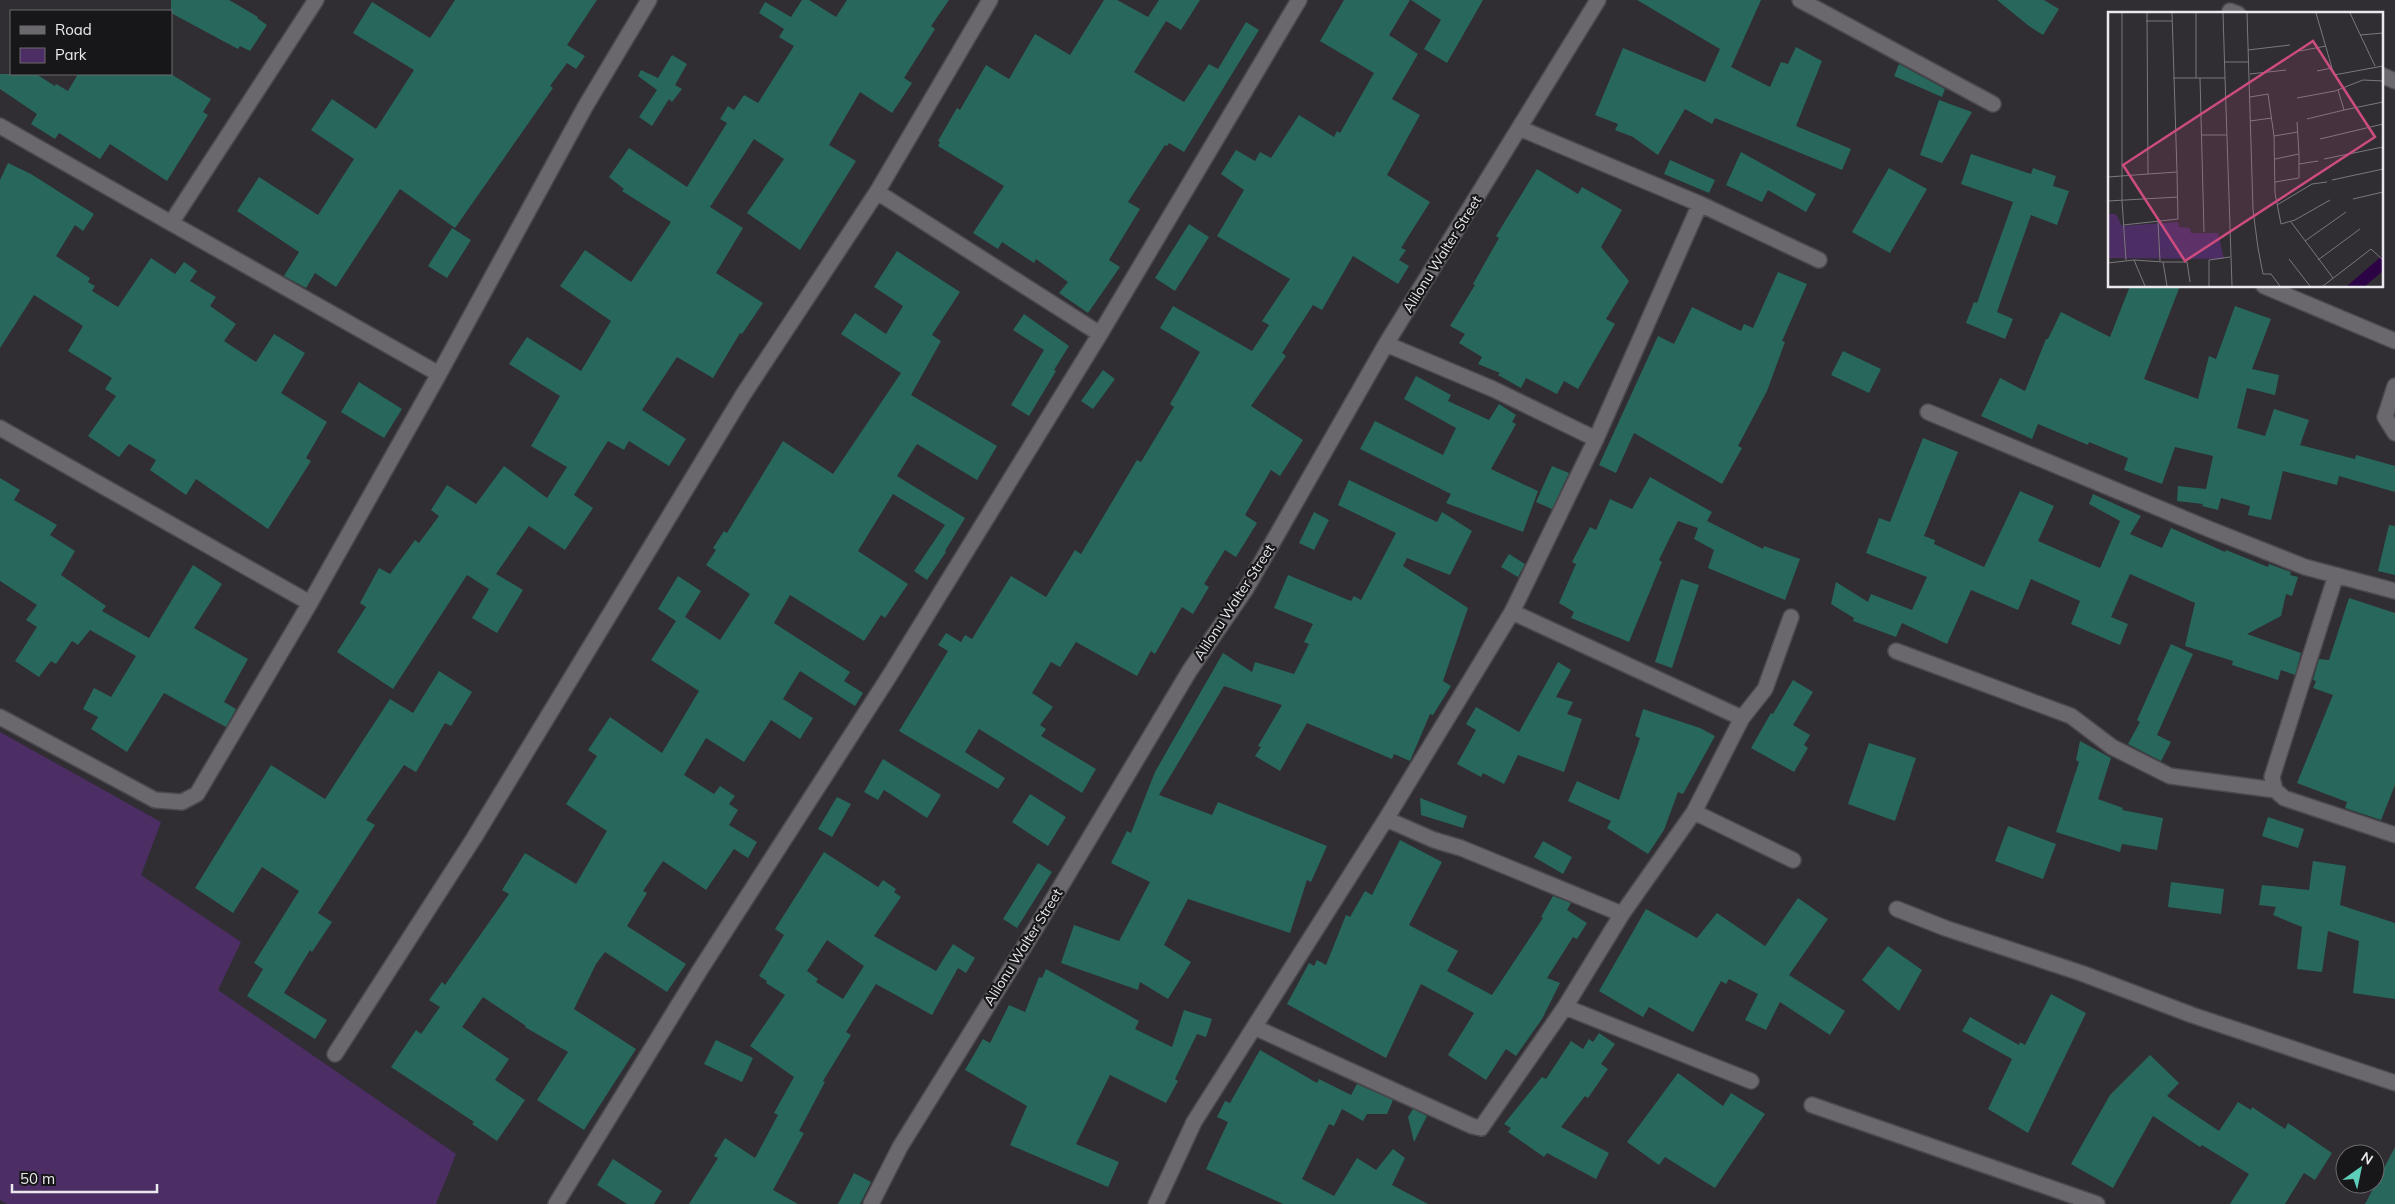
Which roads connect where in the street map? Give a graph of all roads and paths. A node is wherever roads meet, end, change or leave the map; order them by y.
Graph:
1 (316, 0) edge
2 (649, 0) edge
3 (990, 0) edge
4 (1299, 0) edge
5 (1598, 0) edge
6 (1800, 0) edge
7 (2382, 75) edge
8 (2395, 81) edge
9 (1993, 104) dead end
10 (0, 126) edge
11 (1519, 128) junction
12 (877, 192) junction
13 (1700, 204) junction
14 (171, 223) junction
15 (1819, 260) dead end
16 (2269, 288) edge
17 (1100, 334) junction
18 (2395, 341) edge
19 (1386, 344) junction
20 (439, 374) junction
21 (2395, 386) edge
22 (1928, 412) dead end
23 (0, 428) edge
24 (2395, 433) edge
25 (1596, 439) junction
26 (2336, 575) junction
27 (2395, 591) edge
28 (310, 604) junction
29 (1512, 612) junction
30 (1791, 617) dead end
31 (1896, 651) dead end
32 (0, 718) edge
33 (1742, 718) junction
34 (2275, 790) junction
35 (1694, 812) junction
36 (1386, 819) junction
37 (2395, 835) edge
38 (1793, 860) dead end
39 (1897, 909) dead end
40 (1622, 914) junction
41 (1566, 1007) junction
42 (1254, 1027) junction
43 (335, 1054) dead end
44 (1751, 1081) dead end
45 (2395, 1083) edge
46 (1812, 1105) dead end
47 (556, 1204) edge
48 (871, 1204) edge
49 (1156, 1204) edge
50 (2097, 1204) edge

1 - 14 street
2 - 20 street
3 - 12 street
4 - 17 street
5 - 11 street, Alilonu Walter Street
6 - 9 street
7 - 8 street
10 - 14 street
11 - 13 street
11 - 19 street, Alilonu Walter Street
12 - 17 street
12 - 43 street
13 - 15 street
13 - 25 street
14 - 20 street
16 - 18 street
17 - 47 street
19 - 25 street
19 - 48 street, Alilonu Walter Street
20 - 28 street
21 - 24 street
22 - 26 street
23 - 28 street
25 - 29 street
26 - 27 street
26 - 34 street
28 - 32 street
29 - 33 street
29 - 36 street
30 - 33 street
31 - 34 street
33 - 35 street
34 - 37 street
35 - 38 street
35 - 40 street
36 - 40 street
36 - 42 street
39 - 45 street
40 - 41 street
41 - 42 street
41 - 44 street
42 - 49 street
46 - 50 street

